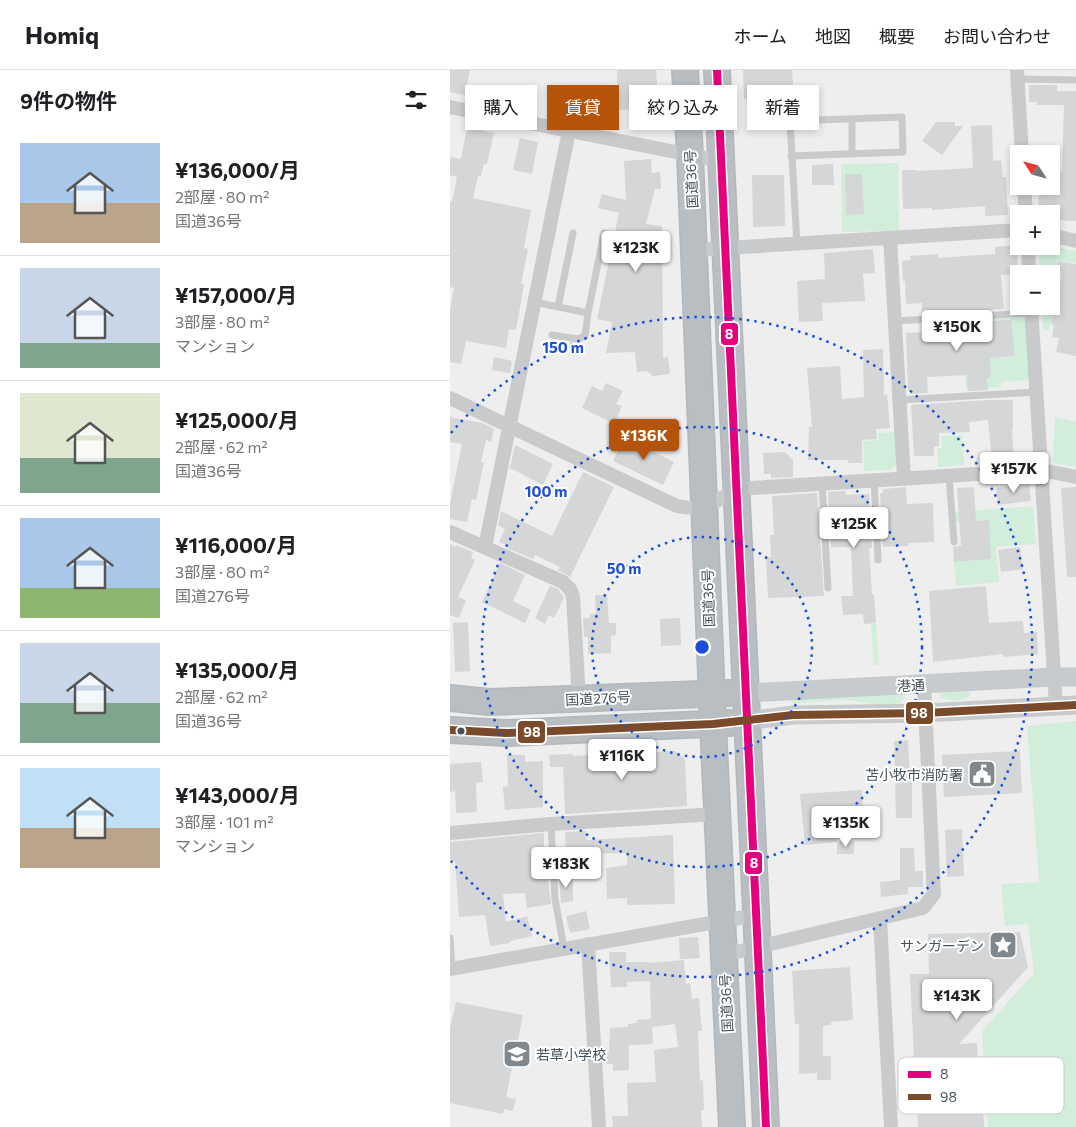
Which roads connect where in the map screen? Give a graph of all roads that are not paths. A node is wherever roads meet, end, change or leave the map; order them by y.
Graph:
1 (685, 70) edge
2 (717, 70) edge
3 (1017, 74) edge
4 (1076, 80) edge
5 (450, 107) edge
6 (852, 119) junction
7 (569, 131) junction
8 (1021, 145) edge
9 (852, 154) junction
10 (690, 155) junction
11 (792, 156) junction
12 (721, 161) junction
13 (1010, 231) edge
14 (604, 233) dead end
15 (573, 234) dead end
16 (1060, 237) edge
17 (890, 238) junction
18 (1076, 241) edge
19 (797, 244) junction
20 (725, 248) junction
21 (694, 250) junction
22 (534, 302) junction
23 (558, 307) junction
24 (1010, 312) edge
25 (588, 313) junction
26 (1032, 315) edge
27 (895, 321) junction
28 (552, 334) dead end
29 (1037, 392) junction
30 (450, 398) edge
31 (900, 400) junction
32 (508, 427) junction
33 (1041, 470) junction
34 (949, 476) junction
35 (1076, 477) edge
36 (904, 479) junction
37 (874, 480) junction
38 (822, 484) junction
39 (736, 489) junction
40 (704, 508) junction
41 (450, 532) edge
42 (954, 542) dead end
43 (485, 547) junction
44 (878, 560) dead end
45 (828, 588) dead end
46 (1054, 677) junction
47 (1076, 678) edge
48 (924, 684) junction
49 (712, 693) junction
50 (746, 693) junction
51 (450, 698) edge
52 (579, 699) junction
53 (1076, 705) edge
54 (1056, 706) junction
55 (925, 713) junction
56 (746, 721) junction
57 (713, 724) junction
58 (450, 730) edge
59 (717, 814) junction
60 (551, 824) junction
61 (450, 834) edge
62 (756, 915) junction
63 (880, 919) junction
64 (723, 920) junction
65 (450, 938) edge
66 (588, 944) junction
67 (757, 947) junction
68 (564, 948) junction
69 (724, 955) junction
70 (451, 968) edge
71 (598, 1127) edge
72 (732, 1127) edge
73 (766, 1127) edge
74 (891, 1127) edge

1 - 10 highway, 国道36号
2 - 12 highway
3 - 4 lane
3 - 8 street
5 - 7 street
6 - 9 lane
6 - 9 lane
6 - 11 lane
7 - 10 street
7 - 22 street
9 - 11 lane
10 - 12 street
10 - 21 highway, 国道36号
11 - 19 lane
12 - 20 highway
13 - 17 street
14 - 25 lane
15 - 23 lane
16 - 18 street
17 - 19 street
17 - 27 street
19 - 20 street
20 - 21 street
20 - 39 highway
21 - 40 highway, 国道36号
22 - 23 lane
22 - 32 street
23 - 25 lane
24 - 27 lane
25 - 28 lane
26 - 29 street
27 - 31 street
29 - 31 lane
29 - 33 street
30 - 32 street
31 - 36 street
32 - 40 street
32 - 43 street
33 - 34 street
33 - 35 street
33 - 46 street
34 - 36 street
34 - 42 lane
36 - 37 street
37 - 38 street
37 - 44 lane
38 - 39 street
38 - 45 lane
39 - 40 street
39 - 50 highway
40 - 49 highway, 国道36号
41 - 43 street
43 - 52 street
46 - 47 street, 港通
46 - 48 street, 港通
46 - 54 street
48 - 50 street, 港通
48 - 55 street
49 - 50 highway, 国道276号
49 - 52 highway, 国道276号
49 - 57 highway, 国道36号
50 - 56 highway
51 - 52 highway, 国道276号
53 - 54 street, 港通
54 - 55 street, 港通
55 - 56 street, 港通
55 - 63 street
56 - 57 highway
56 - 62 highway
57 - 58 highway
57 - 59 highway, 国道36号
59 - 60 street
59 - 64 highway, 国道36号
60 - 61 street
60 - 68 lane
62 - 64 street
62 - 67 highway
63 - 67 street
63 - 74 street
64 - 66 street
64 - 69 highway, 国道36号
65 - 70 lane
66 - 68 street
66 - 71 street
67 - 69 street
67 - 73 highway
68 - 70 street
69 - 72 highway, 国道36号

